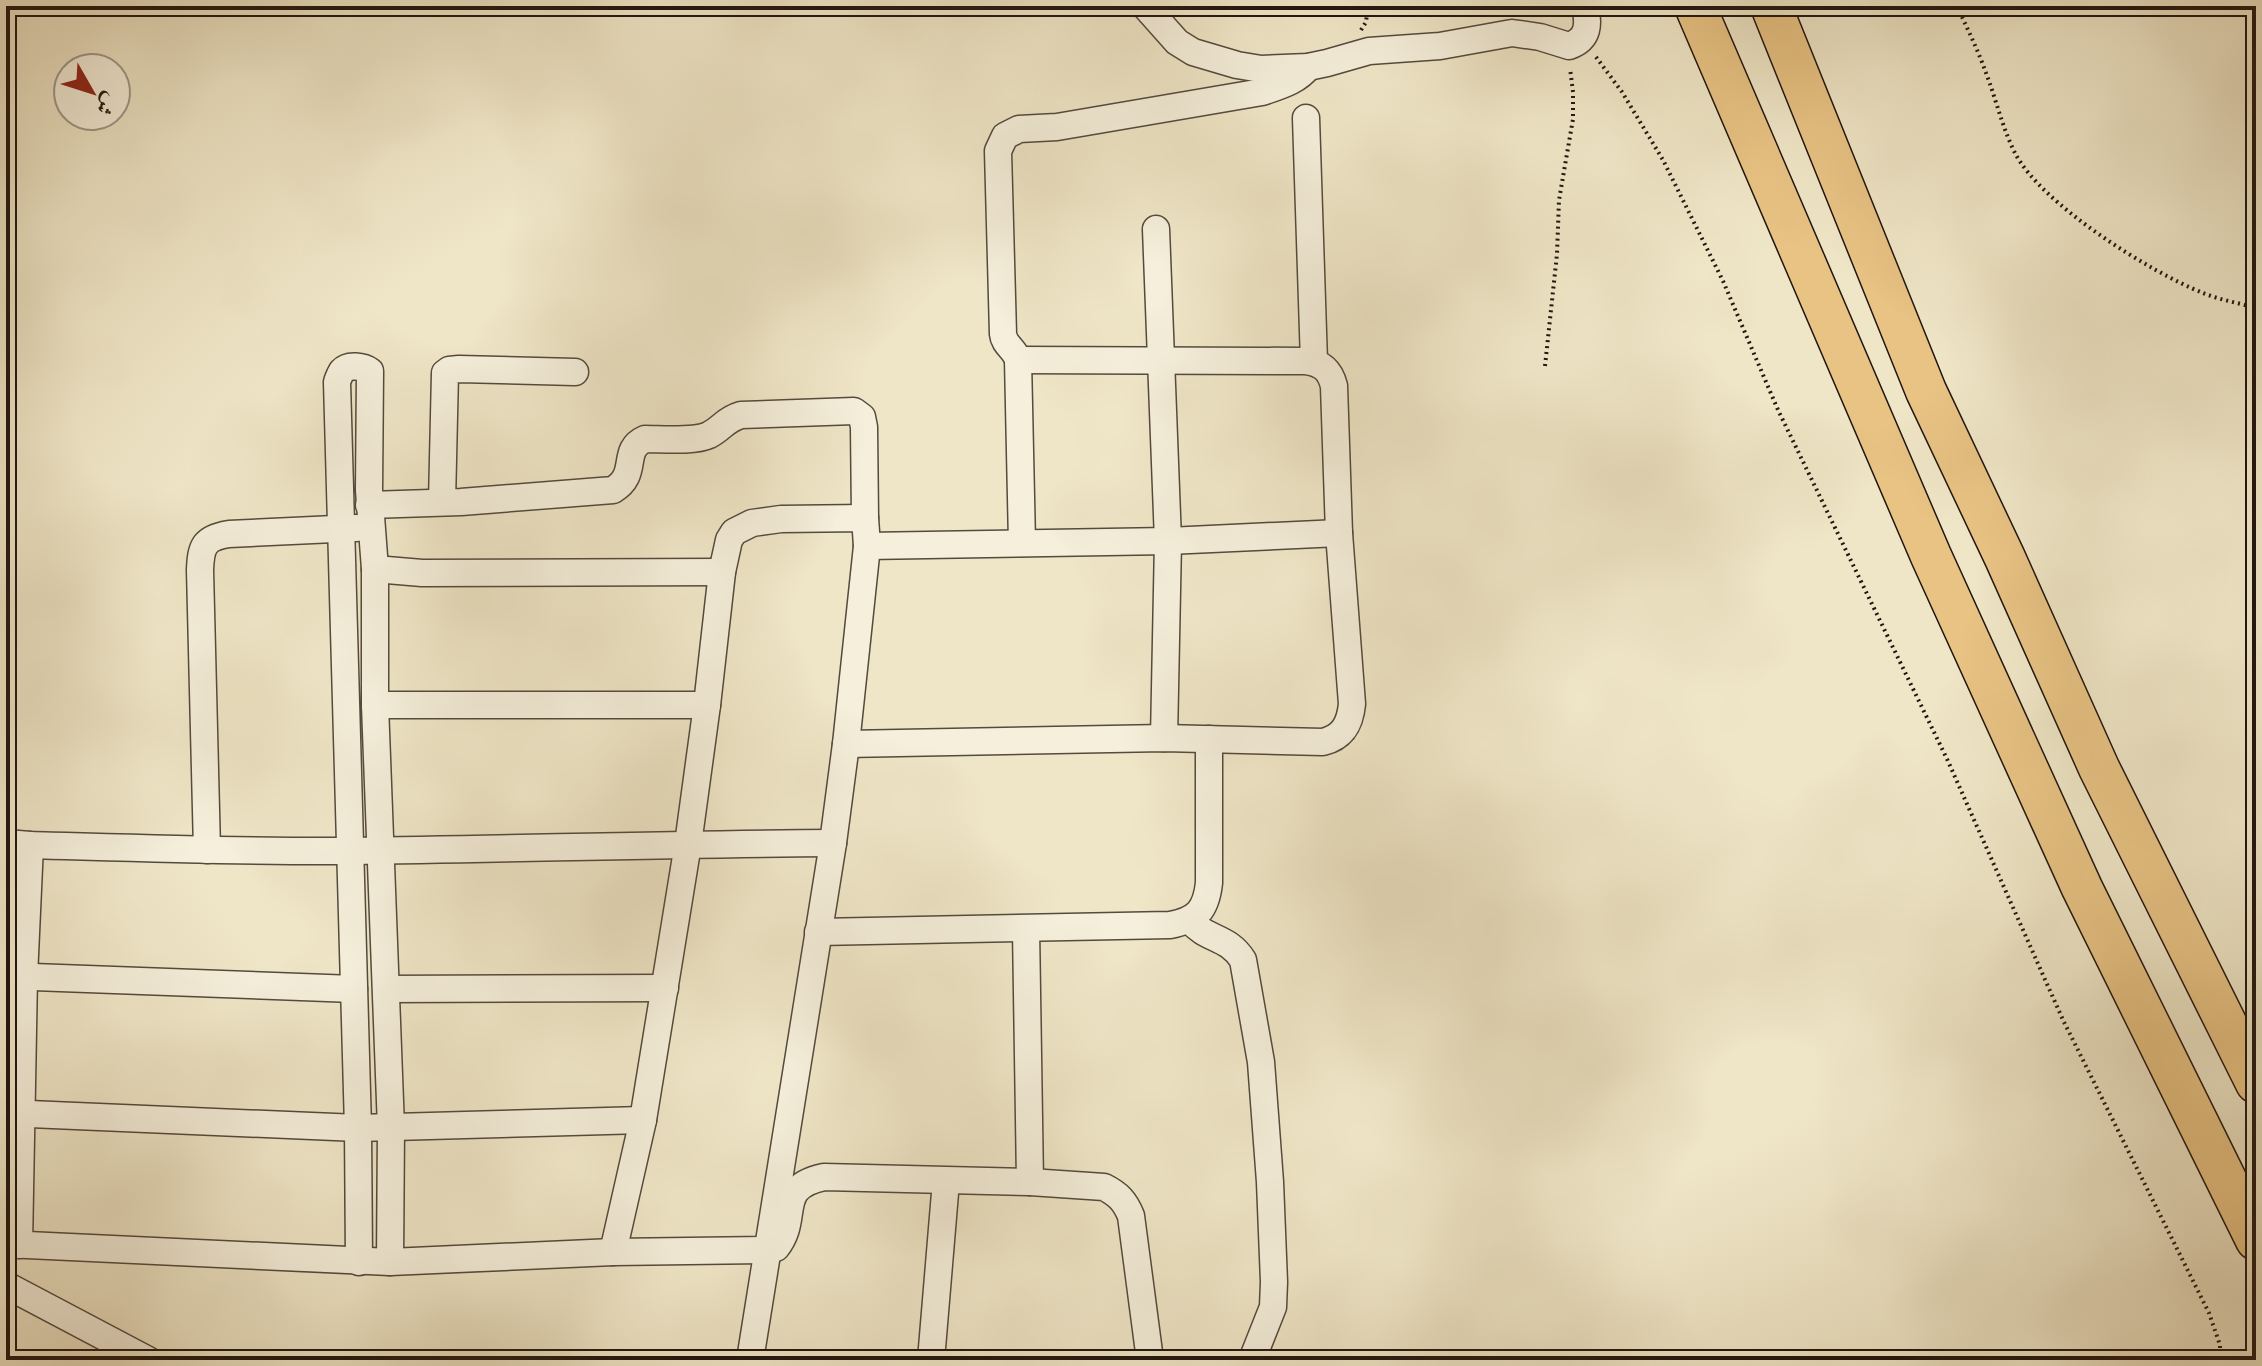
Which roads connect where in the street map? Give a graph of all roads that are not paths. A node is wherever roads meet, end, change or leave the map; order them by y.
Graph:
1 (1145, 6) edge
2 (1585, 6) edge
3 (1695, 6) edge
4 (1771, 6) edge
5 (1237, 65) junction
6 (1308, 67) junction
7 (1218, 99) junction
8 (1306, 118) dead end
9 (1156, 229) dead end
10 (1018, 360) junction
11 (1161, 360) junction
12 (1314, 362) junction
13 (575, 372) dead end
14 (339, 422) junction
15 (368, 422) junction
16 (442, 502) junction
17 (370, 516) junction
18 (865, 518) junction
19 (341, 529) junction
20 (1339, 533) junction
21 (1168, 541) junction
22 (1022, 543) junction
23 (867, 546) junction
24 (375, 569) junction
25 (722, 572) junction
26 (375, 705) junction
27 (707, 705) junction
28 (1164, 738) junction
29 (1209, 739) junction
30 (846, 744) junction
31 (833, 843) junction
32 (18, 844) edge
33 (688, 844) junction
34 (207, 850) junction
35 (349, 851) junction
36 (381, 851) junction
37 (1190, 920) junction
38 (1026, 929) junction
39 (818, 932) junction
40 (15, 977) edge
41 (665, 988) junction
42 (354, 989) junction
43 (387, 989) junction
44 (2256, 1083) edge
45 (14, 1113) edge
46 (643, 1120) junction
47 (358, 1128) junction
48 (391, 1128) junction
49 (946, 1181) junction
50 (1030, 1182) junction
51 (2256, 1240) edge
52 (12, 1244) edge
53 (767, 1250) junction
54 (613, 1252) junction
55 (359, 1262) junction
56 (390, 1262) junction
57 (6, 1285) edge
58 (148, 1360) edge
59 (750, 1360) edge
60 (931, 1360) edge
61 (1150, 1360) edge
62 (1252, 1360) edge

1 - 5 street
2 - 6 street
3 - 51 highway
4 - 44 highway
5 - 6 street
5 - 7 street
6 - 7 street
7 - 10 street
8 - 12 street
9 - 11 street
10 - 11 street
10 - 22 street
11 - 12 street
11 - 21 street
12 - 20 street
13 - 16 street
14 - 15 street
14 - 15 street
14 - 19 street
15 - 17 street
16 - 17 street
16 - 18 street
17 - 19 street
17 - 24 street
18 - 23 street
18 - 25 street
19 - 34 street
19 - 35 street
20 - 21 street
20 - 29 street
21 - 22 street
21 - 28 street
22 - 23 street
23 - 30 street
24 - 25 street
24 - 26 street
25 - 27 street
26 - 27 street
26 - 36 street
27 - 33 street
28 - 29 street
28 - 30 street
29 - 37 street
30 - 31 street
31 - 33 street
31 - 39 street
32 - 34 street
32 - 40 street
33 - 36 street
33 - 41 street
34 - 35 street
35 - 36 street
35 - 42 street
36 - 43 street
37 - 38 street
37 - 62 street
38 - 39 street
38 - 50 street
39 - 53 street
40 - 42 street
40 - 45 street
41 - 43 street
41 - 46 street
42 - 47 street
43 - 48 street
45 - 47 street
45 - 52 street
46 - 48 street
46 - 54 street
47 - 48 street
47 - 55 street
48 - 56 street
49 - 50 street
49 - 53 street
49 - 60 street
50 - 61 street
52 - 55 street
53 - 54 street
53 - 59 street
54 - 56 street
55 - 56 street
57 - 58 street

